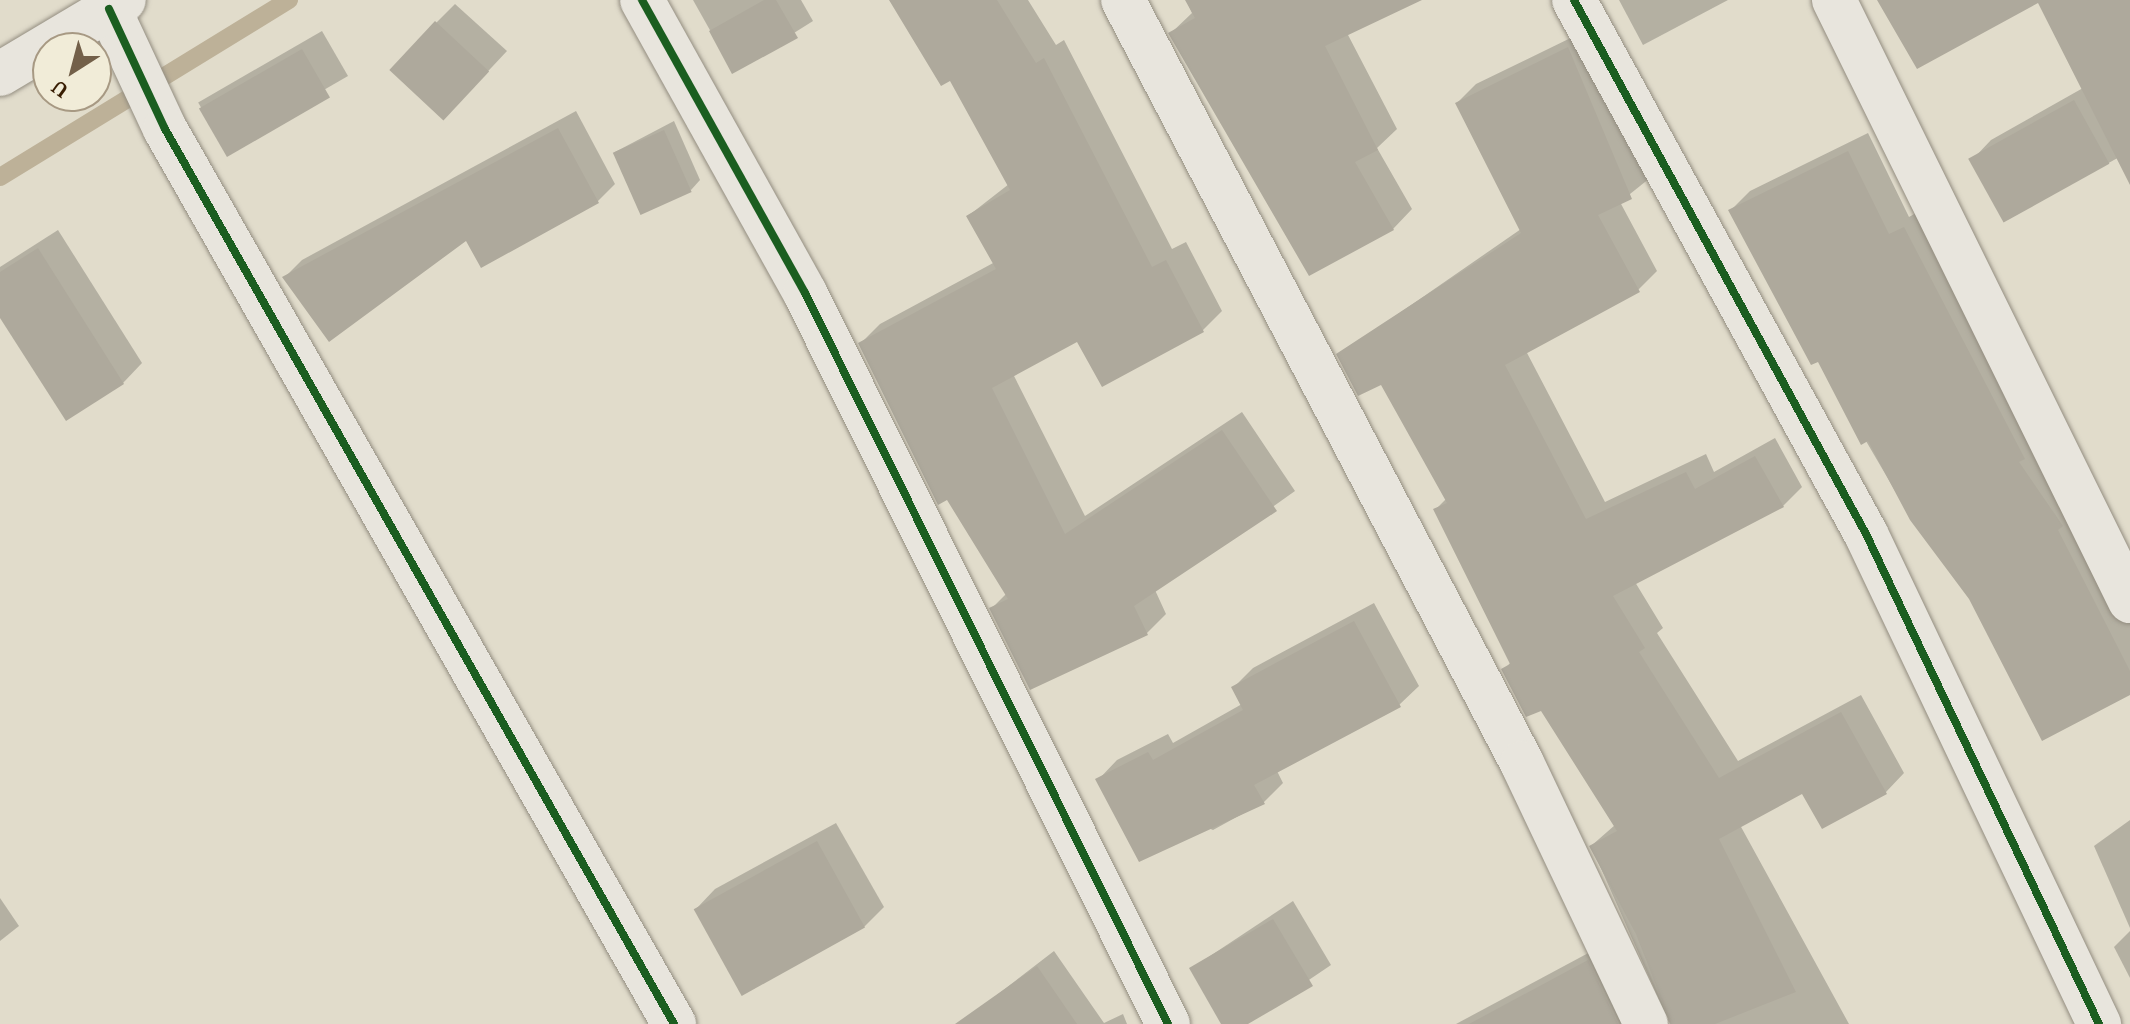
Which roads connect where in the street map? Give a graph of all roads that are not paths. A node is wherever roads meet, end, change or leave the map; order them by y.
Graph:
1 (642, 0) edge
2 (1123, 0) edge
3 (1574, 0) edge
4 (1834, 0) edge
5 (120, 19) edge
6 (0, 74) edge
7 (2130, 601) edge
8 (674, 1024) edge
9 (1168, 1024) edge
10 (1646, 1024) edge
11 (2099, 1024) edge

1 - 9 street
2 - 10 street
3 - 11 street
4 - 7 street
5 - 6 street
5 - 8 street

